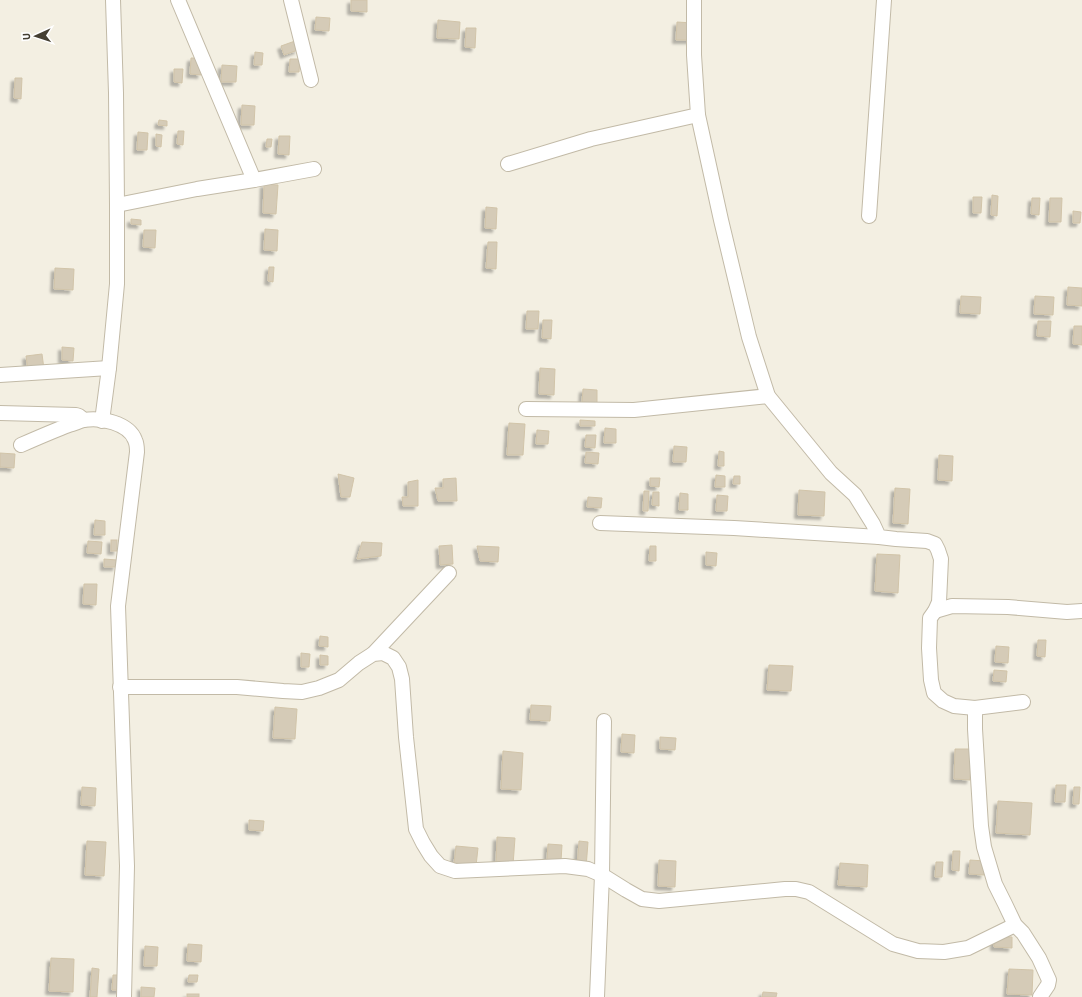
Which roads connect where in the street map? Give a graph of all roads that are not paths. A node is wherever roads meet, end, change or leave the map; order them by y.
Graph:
1 (113, 0) edge
2 (178, 0) edge
3 (291, 0) edge
4 (694, 0) edge
5 (884, 0) edge
6 (311, 80) dead end
7 (698, 115) junction
8 (508, 164) dead end
9 (314, 169) dead end
10 (254, 180) junction
11 (117, 206) junction
12 (869, 216) dead end
13 (109, 368) junction
14 (0, 376) edge
15 (768, 396) junction
16 (526, 409) dead end
17 (0, 413) edge
18 (84, 420) junction
19 (102, 421) junction
20 (21, 445) dead end
21 (600, 524) dead end
22 (879, 537) junction
23 (449, 573) dead end
24 (935, 611) junction
25 (1082, 611) edge
26 (372, 654) junction
27 (120, 687) junction
28 (1023, 702) dead end
29 (975, 708) junction
30 (604, 721) dead end
31 (602, 875) junction
32 (1016, 925) junction
33 (124, 997) edge
34 (597, 997) edge
35 (1040, 997) edge

1 - 11 street
2 - 10 street
3 - 6 street
4 - 7 street
5 - 12 street
7 - 8 street
7 - 15 street
9 - 10 street
10 - 11 street
11 - 13 street
13 - 14 street
13 - 19 street
15 - 16 street
15 - 22 street
17 - 18 street
18 - 19 street
18 - 20 street
19 - 27 street
21 - 22 street
22 - 24 street
23 - 26 street
24 - 25 street
24 - 29 street
26 - 27 street
26 - 31 street
27 - 33 street
28 - 29 street
29 - 32 street
30 - 31 street
31 - 32 street
31 - 34 street
32 - 35 street

